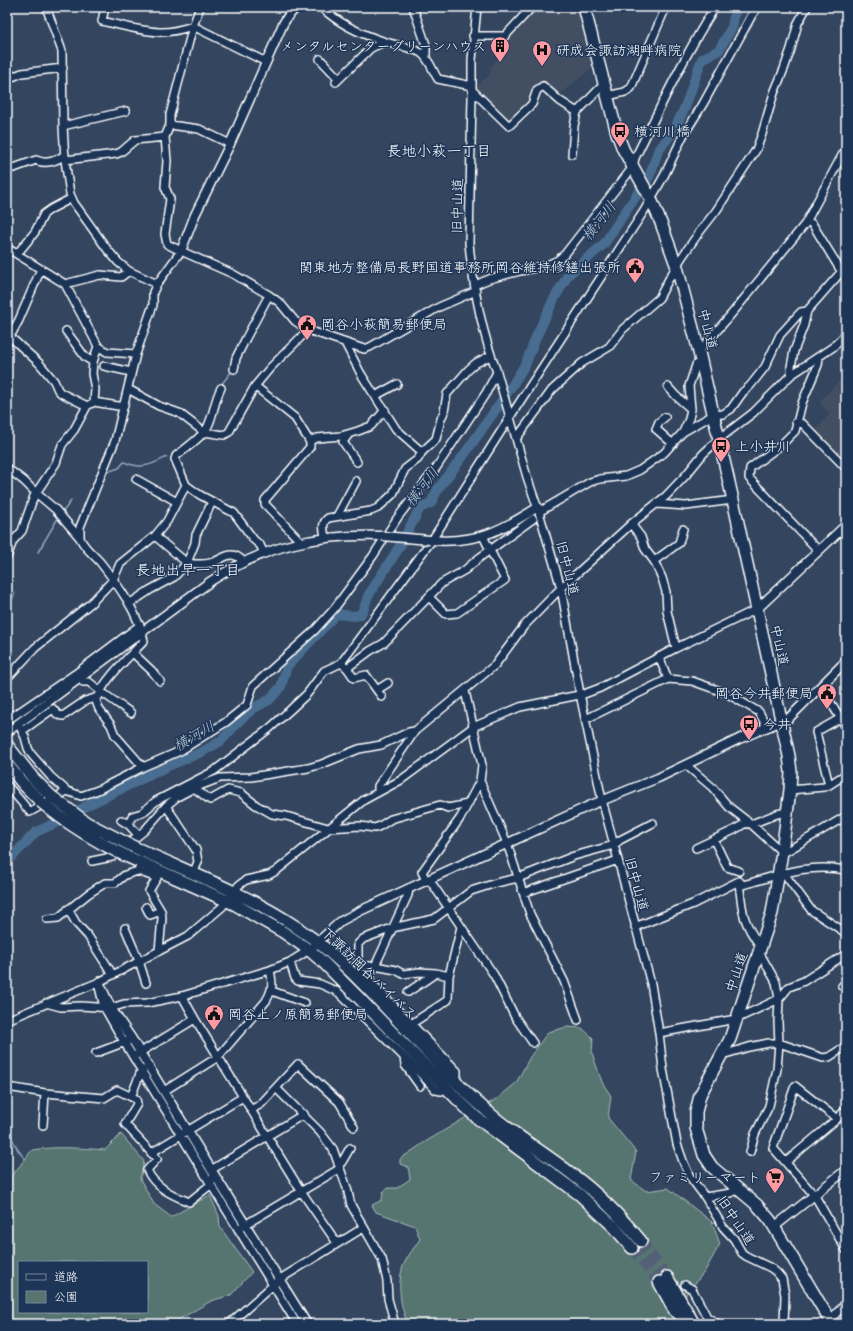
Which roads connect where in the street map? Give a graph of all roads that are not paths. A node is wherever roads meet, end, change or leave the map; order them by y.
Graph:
1 (46, 7) edge
2 (105, 7) edge
3 (200, 7) edge
4 (320, 7) edge
5 (413, 7) edge
6 (477, 7) edge
7 (532, 7) edge
8 (584, 7) edge
9 (666, 7) edge
10 (715, 7) edge
11 (758, 7) edge
12 (807, 7) edge
13 (294, 8) edge
14 (193, 26) junction
15 (473, 36) junction
16 (384, 42) junction
17 (426, 58) junction
18 (320, 59) dead end
19 (266, 62) junction
20 (63, 68) junction
21 (7, 79) edge
22 (604, 84) junction
23 (472, 88) junction
24 (608, 96) junction
25 (126, 111) dead end
26 (576, 112) junction
27 (63, 126) junction
28 (170, 126) junction
29 (165, 137) junction
30 (230, 144) junction
31 (846, 148) edge
32 (572, 154) dead end
33 (65, 158) junction
34 (14, 168) dead end
35 (635, 170) junction
36 (72, 198) junction
37 (650, 198) junction
38 (807, 220) junction
39 (7, 248) edge
40 (181, 252) junction
41 (17, 254) junction
42 (677, 267) junction
43 (41, 269) junction
44 (129, 271) junction
45 (844, 274) edge
46 (65, 284) junction
47 (157, 284) junction
48 (476, 288) junction
49 (269, 295) junction
50 (807, 311) junction
51 (308, 330) junction
52 (66, 331) dead end
53 (846, 334) edge
54 (8, 337) edge
55 (346, 343) junction
56 (98, 346) junction
57 (698, 348) junction
58 (136, 354) junction
59 (490, 356) junction
60 (818, 357) junction
61 (93, 362) junction
62 (701, 363) junction
63 (104, 366) dead end
64 (234, 369) dead end
65 (131, 372) junction
66 (497, 374) junction
67 (791, 375) junction
68 (397, 384) dead end
69 (255, 386) junction
70 (668, 387) dead end
71 (220, 388) dead end
72 (128, 389) junction
73 (375, 396) junction
74 (94, 402) junction
75 (87, 406) junction
76 (124, 406) junction
77 (691, 409) junction
78 (385, 410) junction
79 (510, 415) junction
80 (713, 415) junction
81 (665, 417) dead end
82 (796, 422) junction
83 (204, 432) junction
84 (683, 432) junction
85 (349, 434) junction
86 (516, 439) junction
87 (719, 439) junction
88 (309, 441) junction
89 (673, 444) junction
90 (422, 452) junction
91 (357, 462) dead end
92 (7, 468) edge
93 (846, 468) edge
94 (136, 479) dead end
95 (356, 481) dead end
96 (186, 485) junction
97 (36, 493) junction
98 (733, 500) junction
99 (177, 502) junction
100 (212, 502) junction
101 (657, 504) junction
102 (539, 510) junction
103 (337, 516) junction
104 (534, 519) dead end
105 (631, 524) junction
106 (845, 527) edge
107 (683, 529) dead end
108 (154, 536) junction
109 (483, 536) junction
110 (324, 537) junction
111 (80, 538) junction
112 (431, 540) junction
113 (301, 542) junction
114 (490, 550) junction
115 (819, 551) junction
116 (264, 553) junction
117 (7, 557) edge
118 (654, 561) junction
119 (244, 562) junction
120 (187, 563) junction
121 (113, 580) junction
122 (561, 588) junction
123 (429, 597) junction
124 (129, 604) junction
125 (757, 609) junction
126 (141, 628) junction
127 (676, 648) junction
128 (133, 653) junction
129 (659, 657) junction
130 (846, 661) edge
131 (341, 663) junction
132 (348, 668) junction
133 (7, 678) edge
134 (668, 679) junction
135 (160, 681) dead end
136 (83, 682) dead end
137 (388, 683) dead end
138 (821, 687) junction
139 (376, 690) junction
140 (465, 691) junction
141 (100, 692) junction
142 (580, 694) junction
143 (382, 697) dead end
144 (95, 698) junction
145 (131, 713) dead end
146 (11, 716) edge
147 (843, 717) edge
148 (586, 719) junction
149 (780, 722) junction
150 (767, 727) junction
151 (846, 727) edge
152 (473, 728) junction
153 (415, 731) junction
154 (7, 732) edge
155 (7, 745) edge
156 (7, 764) edge
157 (686, 765) junction
158 (143, 767) junction
159 (846, 774) edge
160 (480, 781) junction
161 (7, 785) edge
162 (829, 785) junction
163 (194, 788) junction
164 (790, 790) junction
165 (67, 791) junction
166 (378, 792) junction
167 (602, 800) junction
168 (468, 804) junction
169 (166, 806) junction
170 (787, 812) junction
171 (846, 816) edge
172 (121, 820) dead end
173 (653, 823) dead end
174 (751, 824) junction
175 (129, 825) junction
176 (328, 828) junction
177 (138, 835) junction
178 (714, 840) junction
179 (507, 844) junction
180 (614, 845) junction
181 (696, 848) dead end
182 (782, 852) junction
183 (618, 860) junction
184 (92, 861) dead end
185 (141, 867) junction
186 (846, 870) edge
187 (739, 871) dead end
188 (193, 874) junction
189 (782, 874) junction
190 (518, 878) junction
191 (426, 880) junction
192 (739, 881) junction
193 (409, 888) junction
194 (233, 892) junction
195 (523, 893) junction
196 (225, 901) junction
197 (146, 907) dead end
198 (449, 908) junction
199 (68, 909) junction
200 (161, 911) junction
201 (47, 918) dead end
202 (635, 926) junction
203 (461, 927) junction
204 (125, 928) dead end
205 (392, 928) junction
206 (846, 933) edge
207 (318, 942) junction
208 (309, 950) junction
209 (760, 950) junction
210 (159, 951) junction
211 (846, 954) edge
212 (139, 961) junction
213 (290, 962) junction
214 (359, 966) junction
215 (376, 966) junction
216 (270, 970) junction
217 (436, 973) junction
218 (113, 975) junction
219 (449, 976) junction
220 (369, 980) junction
221 (98, 982) junction
222 (146, 984) dead end
223 (272, 991) junction
224 (408, 992) dead end
225 (182, 996) junction
226 (779, 999) junction
227 (45, 1003) junction
228 (304, 1003) dead end
229 (108, 1007) junction
230 (195, 1019) junction
231 (736, 1019) junction
232 (7, 1020) edge
233 (578, 1020) dead end
234 (411, 1024) junction
235 (659, 1033) junction
236 (128, 1041) junction
237 (533, 1043) dead end
238 (779, 1043) junction
239 (7, 1045) edge
240 (846, 1046) edge
241 (96, 1053) dead end
242 (136, 1055) junction
243 (722, 1055) junction
244 (7, 1057) edge
245 (218, 1057) junction
246 (404, 1057) junction
247 (145, 1069) junction
248 (457, 1075) dead end
249 (420, 1086) dead end
250 (7, 1087) edge
251 (276, 1088) junction
252 (164, 1091) junction
253 (441, 1091) dead end
254 (45, 1093) junction
255 (131, 1097) junction
256 (243, 1097) junction
257 (846, 1109) edge
258 (251, 1110) junction
259 (304, 1114) junction
260 (837, 1119) junction
261 (43, 1125) dead end
262 (354, 1127) dead end
263 (184, 1132) junction
264 (267, 1137) junction
265 (350, 1148) dead end
266 (750, 1152) dead end
267 (151, 1153) junction
268 (786, 1162) junction
269 (339, 1166) junction
270 (846, 1170) edge
271 (213, 1172) junction
272 (210, 1183) junction
273 (738, 1189) junction
274 (300, 1191) junction
275 (814, 1196) junction
276 (705, 1197) junction
277 (246, 1225) junction
278 (774, 1227) junction
279 (363, 1228) junction
280 (238, 1229) junction
281 (641, 1241) tunnel mouth
282 (337, 1243) junction
283 (632, 1248) tunnel mouth
284 (846, 1250) edge
285 (280, 1279) junction
286 (685, 1284) dead end
287 (273, 1286) junction
288 (846, 1303) edge
289 (671, 1304) junction
290 (237, 1321) edge
291 (831, 1323) edge
292 (230, 1324) edge
293 (297, 1324) edge
294 (308, 1324) edge
295 (395, 1324) edge
296 (682, 1324) edge
297 (686, 1324) edge
298 (694, 1324) edge
299 (718, 1324) edge
300 (784, 1324) edge

1 - 20 street
2 - 14 street
3 - 14 street
4 - 16 street
5 - 17 street
6 - 15 street, 旧中山道
7 - 15 street
8 - 22 highway, 中山道
9 - 24 street
10 - 35 street
11 - 37 street
12 - 42 street
13 - 19 street
14 - 19 street
14 - 28 street
15 - 23 street, 旧中山道
16 - 17 street
16 - 18 street
17 - 23 street
19 - 30 street
20 - 21 street
20 - 27 street
22 - 24 highway, 中山道
22 - 26 street
23 - 26 street
23 - 48 street, 旧中山道
24 - 35 highway, 中山道
25 - 27 street
26 - 32 street
27 - 33 street
28 - 29 street
28 - 30 street
29 - 33 street
29 - 40 street
30 - 40 street
31 - 38 street
33 - 34 street
33 - 36 street
35 - 37 highway, 中山道
35 - 48 street
36 - 41 street
36 - 44 street
37 - 42 highway, 中山道
37 - 79 street
38 - 45 street
38 - 57 street
39 - 41 street
40 - 47 street
40 - 49 street
41 - 43 street
42 - 57 highway, 中山道
42 - 86 street
43 - 46 street
43 - 54 street
44 - 46 street
44 - 47 street
45 - 50 street
46 - 56 street
47 - 58 street
48 - 55 street
48 - 59 street, 旧中山道
49 - 51 street
49 - 64 street
50 - 67 street
50 - 80 street
51 - 55 street
51 - 69 street
52 - 61 street
53 - 60 street
54 - 75 street
55 - 73 street
56 - 58 street
56 - 61 street
57 - 62 highway, 中山道
58 - 65 street
59 - 66 street, 旧中山道
59 - 90 street
60 - 67 street
60 - 82 street
61 - 74 street
62 - 77 street
62 - 80 highway, 中山道
63 - 65 street
65 - 72 street
66 - 79 street, 旧中山道
66 - 158 street
67 - 87 street
68 - 73 street
69 - 83 street
69 - 88 street
70 - 77 street
71 - 83 street
72 - 76 street
72 - 83 street
73 - 78 street
74 - 75 street
74 - 76 street
75 - 97 street
76 - 111 street
77 - 84 street
78 - 85 street
78 - 90 street
79 - 86 street, 旧中山道
79 - 112 street
80 - 84 street
80 - 87 highway, 中山道
81 - 89 street
82 - 93 street
82 - 115 street
83 - 96 street
84 - 89 street
85 - 88 street
85 - 91 street
86 - 102 street, 旧中山道
87 - 98 highway, 中山道
87 - 101 street
88 - 113 street
89 - 102 street
90 - 103 street
92 - 97 street
94 - 99 street
95 - 103 street
96 - 99 street
96 - 100 street
97 - 111 street
97 - 117 street
98 - 101 street
98 - 125 highway, 中山道
99 - 108 street
100 - 116 street
100 - 120 street
101 - 105 street
102 - 109 street
102 - 122 street, 旧中山道
103 - 110 street
104 - 114 street
105 - 118 street
105 - 122 street
106 - 115 street
107 - 118 street
108 - 120 street
108 - 121 street
109 - 112 street
109 - 114 street
110 - 112 street, bridge
110 - 113 street
111 - 121 street
112 - 131 street
113 - 116 street
114 - 123 street
114 - 123 street
115 - 125 street
116 - 119 street
118 - 127 street
119 - 120 street
119 - 126 street
120 - 124 street
121 - 124 street
121 - 133 street
122 - 140 street
122 - 142 street, 旧中山道
123 - 132 street
124 - 126 street
125 - 127 street
125 - 149 highway, 中山道
126 - 128 street
126 - 146 street
126 - 154 street
127 - 129 street
128 - 135 street
128 - 141 street
129 - 134 street
129 - 142 street
130 - 138 street
131 - 132 street
131 - 175 street
132 - 139 street
134 - 148 street
134 - 150 street
136 - 141 street
137 - 139 street
138 - 147 street
138 - 149 street
139 - 143 street
140 - 152 street
140 - 153 street
141 - 144 street
141 - 145 street
142 - 148 street, 旧中山道
142 - 152 street
144 - 158 street
144 - 165 street
147 - 151 street
147 - 162 street
148 - 167 street, 旧中山道
149 - 150 street
149 - 164 highway, 中山道
150 - 157 street
152 - 160 street
152 - 166 street
153 - 163 street
153 - 166 street
155 - 188 highway, 下諏訪岡谷バイパス, bridge
156 - 185 highway, 下諏訪岡谷バイパス, bridge
157 - 167 street
157 - 174 street
158 - 165 street
159 - 162 street
160 - 168 street
160 - 179 street
161 - 165 street
162 - 164 street
163 - 169 street
163 - 176 street
164 - 170 highway, 中山道
166 - 176 street
167 - 179 street
167 - 180 street, 旧中山道
168 - 176 street
168 - 191 street
169 - 177 street
169 - 188 street
170 - 174 street
170 - 182 highway, 中山道
171 - 182 street
172 - 175 street
173 - 180 street
174 - 178 street
174 - 182 street
175 - 177 street
176 - 194 street
177 - 184 street
178 - 181 street
178 - 187 street
179 - 190 street
179 - 191 street
180 - 183 street, 旧中山道
180 - 190 street
182 - 189 highway, 中山道
183 - 195 street
183 - 202 street, 旧中山道
185 - 196 highway, 下諏訪岡谷バイパス
185 - 199 street
185 - 200 street
186 - 189 street
188 - 194 highway, 下諏訪岡谷バイパス
189 - 192 street
189 - 206 street
189 - 209 highway, 中山道
190 - 195 street
190 - 198 street
191 - 193 street
191 - 198 street
192 - 202 street
192 - 209 street
193 - 205 street
193 - 207 street
194 - 196 street
194 - 207 highway, 下諏訪岡谷バイパス
195 - 233 street
196 - 208 highway, 下諏訪岡谷バイパス
196 - 210 street
197 - 200 street
198 - 203 street
198 - 205 street
199 - 201 street
199 - 218 street
200 - 210 street
202 - 235 street, 旧中山道
203 - 219 street
203 - 237 street
204 - 212 street
205 - 214 street
205 - 215 street
207 - 208 street
207 - 281 highway, 下諏訪岡谷バイパス
208 - 213 street
208 - 283 highway, 下諏訪岡谷バイパス
209 - 226 street
209 - 231 highway, 中山道
210 - 212 street
211 - 226 street
212 - 218 street
212 - 222 street
213 - 216 street
213 - 246 street
214 - 215 street
214 - 220 street
215 - 217 street
215 - 220 street
216 - 223 street
216 - 225 street
217 - 219 street
217 - 224 street
218 - 221 street
219 - 234 street
220 - 234 street
221 - 227 street
221 - 229 street
223 - 228 street
223 - 245 street
225 - 229 street
225 - 230 street
226 - 231 street
226 - 238 street
227 - 229 street
227 - 232 street
229 - 236 street
230 - 242 street
230 - 245 street
231 - 235 street
231 - 243 highway, 中山道
234 - 248 street
235 - 276 street, 旧中山道
236 - 241 street
236 - 242 street
238 - 240 street
238 - 243 street
238 - 266 street
239 - 244 street
242 - 247 street
243 - 273 highway, 中山道
245 - 252 street
245 - 256 street
246 - 249 street
246 - 253 street
247 - 252 street
247 - 255 street
247 - 263 street
250 - 254 street
251 - 258 street
251 - 259 street
251 - 262 street
252 - 263 street
254 - 255 street
254 - 261 street
255 - 267 street
256 - 258 street
256 - 263 street
257 - 260 street
258 - 264 street
259 - 264 street
259 - 269 street
260 - 268 street
260 - 268 street
263 - 267 street
263 - 271 street
263 - 272 street
264 - 271 street
264 - 274 street
265 - 269 street
267 - 272 street
268 - 275 street
269 - 274 street
269 - 279 street
270 - 275 street
271 - 272 street
271 - 277 street
272 - 280 street
273 - 276 street
273 - 278 highway, 中山道
274 - 277 street
274 - 282 street
275 - 278 street
275 - 284 street
276 - 300 street, 旧中山道
277 - 280 street
277 - 285 street
278 - 291 highway, 中山道
279 - 282 street
279 - 295 street
280 - 287 street
282 - 285 street
285 - 287 street
285 - 294 street
286 - 299 street
287 - 290 street
287 - 293 street
288 - 291 street
289 - 296 highway
289 - 297 highway
289 - 298 highway
290 - 292 street

